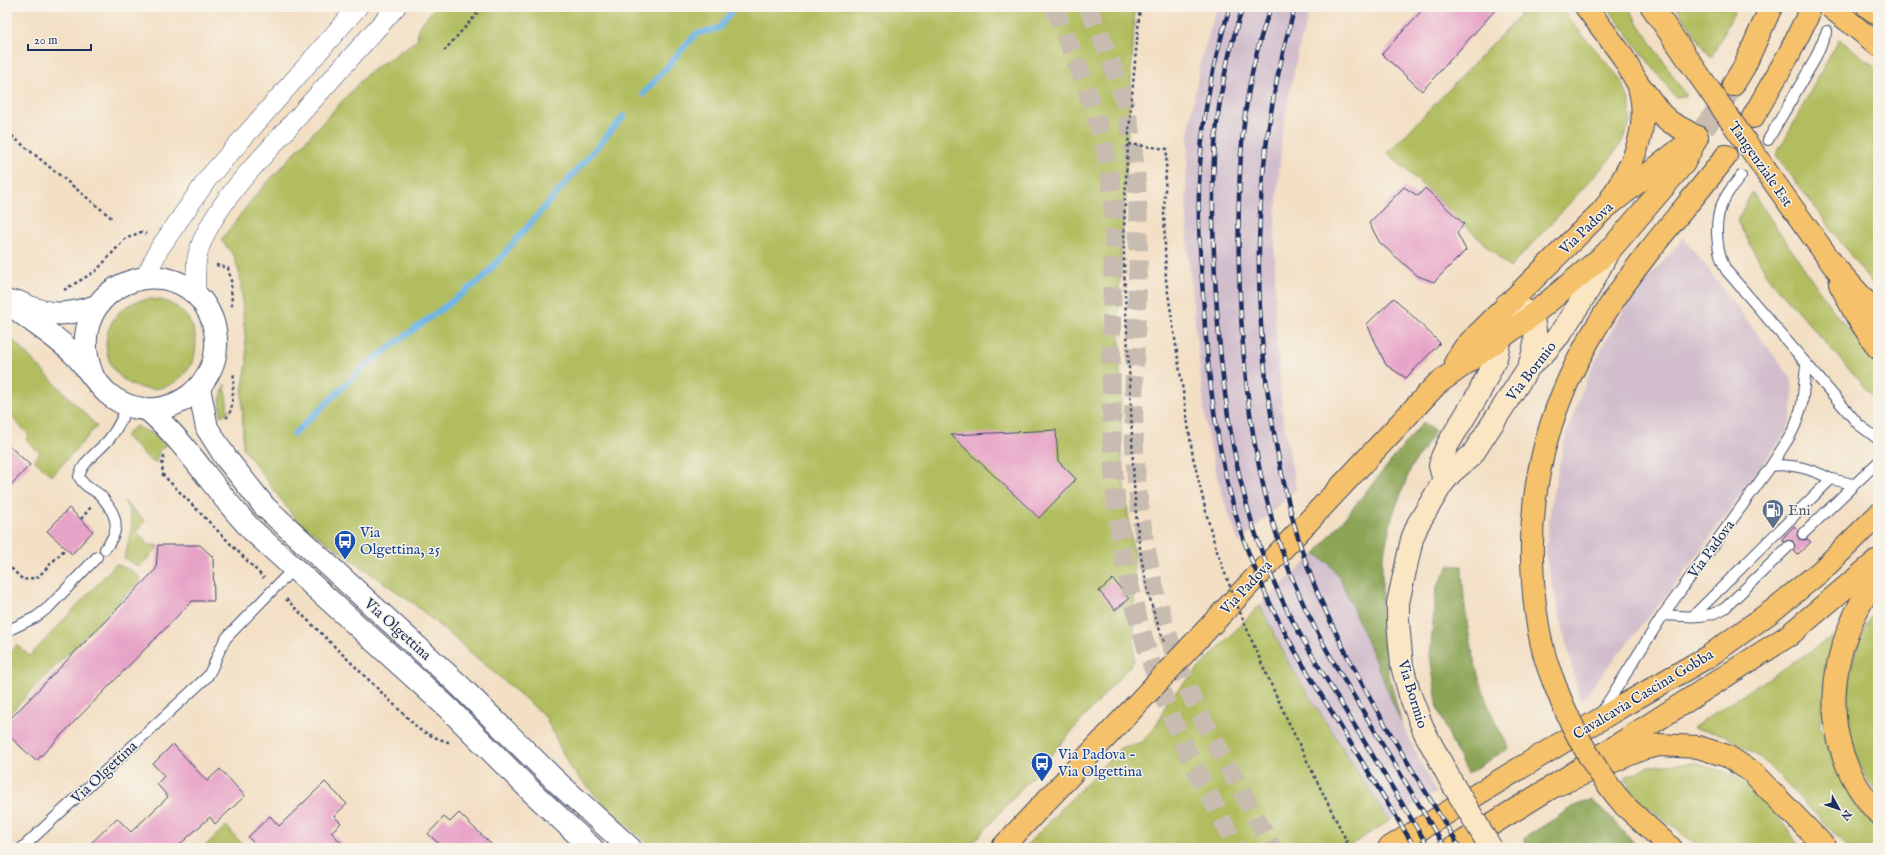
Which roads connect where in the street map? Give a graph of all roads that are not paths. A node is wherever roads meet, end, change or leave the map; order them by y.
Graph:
1 (358, 7) edge
2 (396, 7) edge
3 (1586, 7) edge
4 (1652, 7) edge
5 (1772, 7) edge
6 (1830, 7) edge
7 (1868, 7) edge
8 (1878, 14) edge
9 (1808, 15) dead end
10 (1827, 31) dead end
11 (1878, 44) edge
12 (1637, 82) junction
13 (1733, 85) tunnel mouth
14 (1753, 117) dead end
15 (1700, 132) junction
16 (1768, 140) dead end
17 (1726, 156) dead end
18 (1740, 176) dead end
19 (1604, 209) junction
20 (1610, 250) junction
21 (1834, 266) junction
22 (145, 278) junction
23 (196, 296) junction
24 (7, 297) edge
25 (7, 301) edge
26 (1507, 304) junction
27 (97, 306) junction
28 (1878, 315) edge
29 (1530, 317) junction
30 (1501, 338) junction
31 (1878, 348) edge
32 (1806, 366) junction
33 (1529, 368) junction
34 (92, 374) junction
35 (1444, 378) junction
36 (199, 388) junction
37 (127, 405) junction
38 (148, 410) junction
39 (1878, 439) edge
40 (1878, 462) edge
41 (1771, 466) junction
42 (1831, 478) junction
43 (1442, 484) junction
44 (1853, 484) junction
45 (1878, 515) edge
46 (1802, 534) dead end
47 (1789, 546) dead end
48 (104, 549) dead end
49 (97, 557) dead end
50 (1878, 560) edge
51 (294, 569) junction
52 (1878, 576) edge
53 (1663, 615) junction
54 (1693, 616) junction
55 (7, 631) edge
56 (1594, 724) junction
57 (1552, 787) junction
58 (1878, 813) edge
59 (22, 848) edge
60 (592, 848) edge
61 (630, 848) edge
62 (1002, 848) edge
63 (1389, 848) edge
64 (1453, 848) edge
65 (1491, 848) edge
66 (1671, 848) edge
67 (1826, 848) edge

1 - 22 street
2 - 23 street
3 - 12 main road
4 - 21 main road, Tangenziale Est, bridge
5 - 13 main road
6 - 11 main road, bridge
7 - 8 main road
9 - 14 main road
10 - 16 lane
12 - 15 main road
12 - 19 main road
15 - 19 main road, Via Padova
15 - 20 main road, Via Padova
17 - 66 main road, bridge
18 - 32 lane
19 - 26 main road, Via Padova
20 - 29 main road, Via Padova
20 - 33 main road, Via Bormio
21 - 28 main road, Tangenziale Est
21 - 31 main road
22 - 23 street
22 - 27 street
23 - 36 street
24 - 27 street
25 - 34 street, Via Olgettina
26 - 29 main road
26 - 30 main road
26 - 35 main road, Via Padova
27 - 34 street
29 - 30 main road, Via Padova
29 - 33 main road
30 - 35 main road, Via Padova
30 - 43 main road, Via Bormio
32 - 39 lane
32 - 41 lane, Via Padova
33 - 43 main road, Via Bormio
34 - 37 street, Via Olgettina
35 - 62 main road, Via Padova
36 - 38 street
36 - 61 street, Via Olgettina
37 - 38 street, Via Olgettina
37 - 48 lane
38 - 51 street, Via Olgettina
40 - 44 lane
41 - 42 lane
41 - 53 lane, Via Padova
42 - 44 lane
42 - 54 lane
43 - 65 main road, Via Bormio, bridge
44 - 46 lane
45 - 56 main road, Cavalcavia Cascina Gobba
47 - 54 lane
49 - 55 lane
50 - 57 main road, Cavalcavia Cascina Gobba
51 - 59 lane, Via Olgettina
51 - 60 street, Via Olgettina
52 - 58 main road
53 - 54 lane
53 - 56 lane, Via Padova
56 - 63 main road, Cavalcavia Cascina Gobba
57 - 64 main road, Cavalcavia Cascina Gobba
57 - 67 main road

